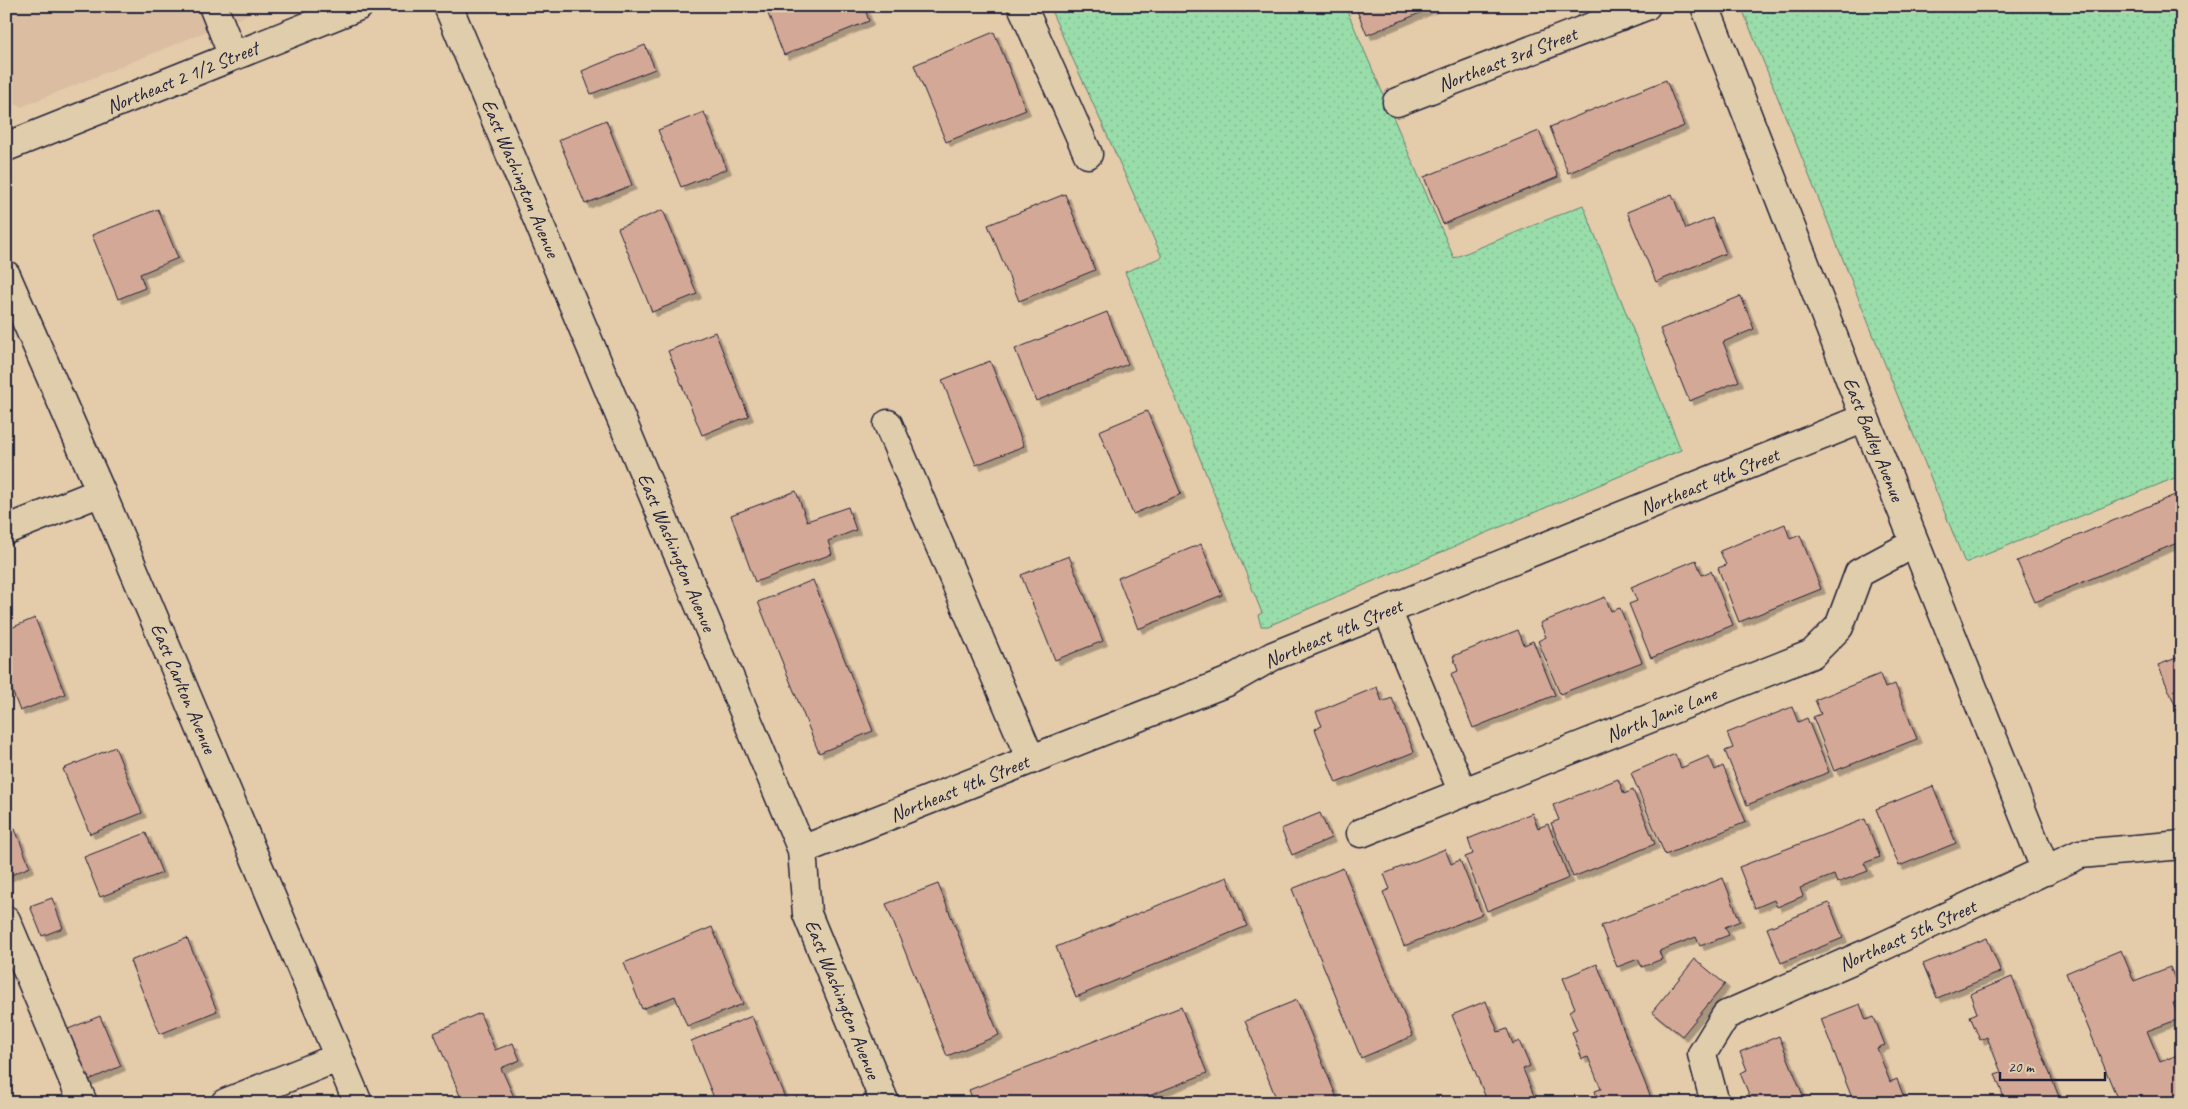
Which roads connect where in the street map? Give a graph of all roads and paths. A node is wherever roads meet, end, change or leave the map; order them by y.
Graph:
1 (213, 6) edge
2 (359, 6) edge
3 (448, 6) edge
4 (1022, 6) edge
5 (1646, 6) edge
6 (1705, 6) edge
7 (234, 56) junction
8 (1397, 102) dead end
9 (6, 147) edge
10 (1088, 154) dead end
11 (6, 275) edge
12 (1865, 418) junction
13 (888, 424) dead end
14 (101, 492) junction
15 (6, 530) edge
16 (1915, 543) junction
17 (1386, 610) junction
18 (1031, 760) junction
19 (1463, 793) junction
20 (1362, 833) dead end
21 (2182, 845) edge
22 (802, 850) junction
23 (2046, 871) junction
24 (6, 920) edge
25 (339, 1057) junction
26 (83, 1103) edge
27 (225, 1103) edge
28 (358, 1103) edge
29 (885, 1103) edge
30 (1715, 1103) edge

1 - 7 street
2 - 7 street, Northeast 2 1/2 Street
3 - 22 street, East Washington Avenue
4 - 10 street
5 - 8 street, Northeast 3rd Street
6 - 12 street, East Badley Avenue
7 - 9 street, Northeast 2 1/2 Street
11 - 14 street, East Carlton Avenue
12 - 16 street, East Badley Avenue
12 - 17 street, Northeast 4th Street
13 - 18 street
14 - 15 street
14 - 25 street, East Carlton Avenue
16 - 19 street, North Janie Lane
16 - 23 street, East Badley Avenue
17 - 18 street, Northeast 4th Street
17 - 19 street
18 - 22 street, Northeast 4th Street
19 - 20 street, North Janie Lane
21 - 23 street, Northeast 5th Street
22 - 29 street, East Washington Avenue
23 - 30 street, Northeast 5th Street
24 - 26 street
25 - 27 street
25 - 28 street, East Carlton Avenue

